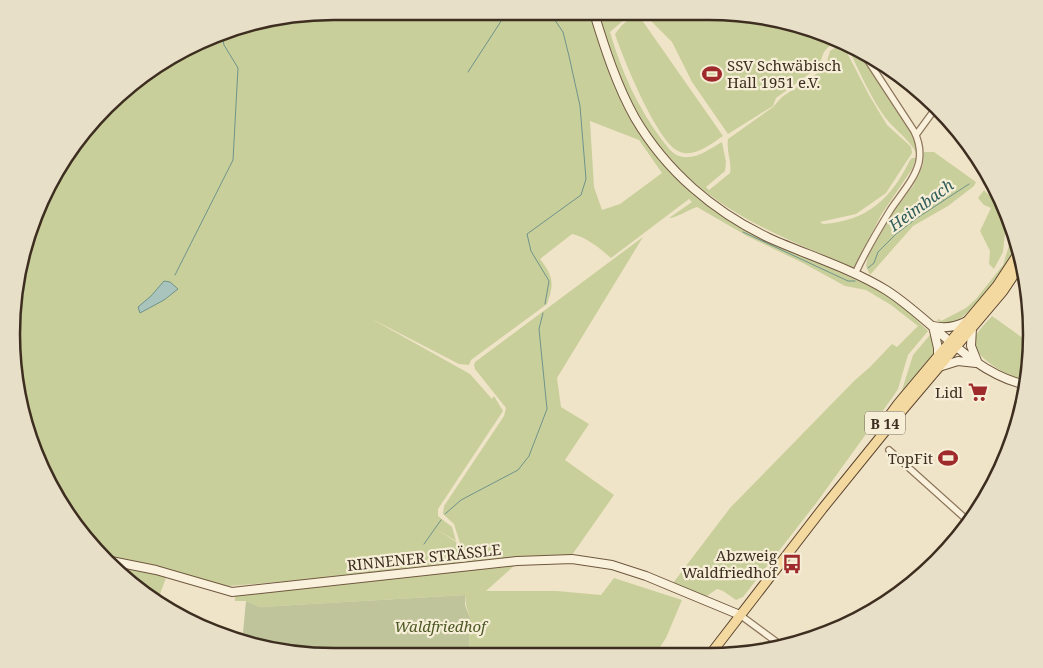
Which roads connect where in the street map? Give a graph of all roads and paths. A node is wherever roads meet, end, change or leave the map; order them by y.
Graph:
1 (596, 20) edge
2 (871, 65) edge
3 (932, 113) edge
4 (916, 134) junction
5 (1014, 260) edge
6 (1016, 271) edge
7 (855, 274) junction
8 (970, 325) junction
9 (934, 328) junction
10 (951, 342) junction
11 (938, 356) junction
12 (978, 363) junction
13 (938, 368) junction
14 (1019, 383) edge
15 (889, 450) dead end
16 (823, 508) junction
17 (964, 517) edge
18 (119, 563) edge
19 (740, 615) junction
20 (775, 641) edge
21 (715, 648) edge

1 - 7 street
2 - 4 street
3 - 4 street
4 - 7 street
5 - 8 main road, B 14
6 - 8 main road, B 14
7 - 9 street
8 - 9 street
8 - 10 main road, B 14
8 - 12 street
9 - 10 street
9 - 11 street
10 - 11 main road, B 14
10 - 12 street
10 - 13 main road, B 14
11 - 16 main road, B 14
12 - 13 street
12 - 14 street
13 - 16 main road, B 14
15 - 17 street
16 - 19 main road, B 14
18 - 19 street, RINNENER STRÄSSLE
19 - 20 street
19 - 21 main road, B 14

